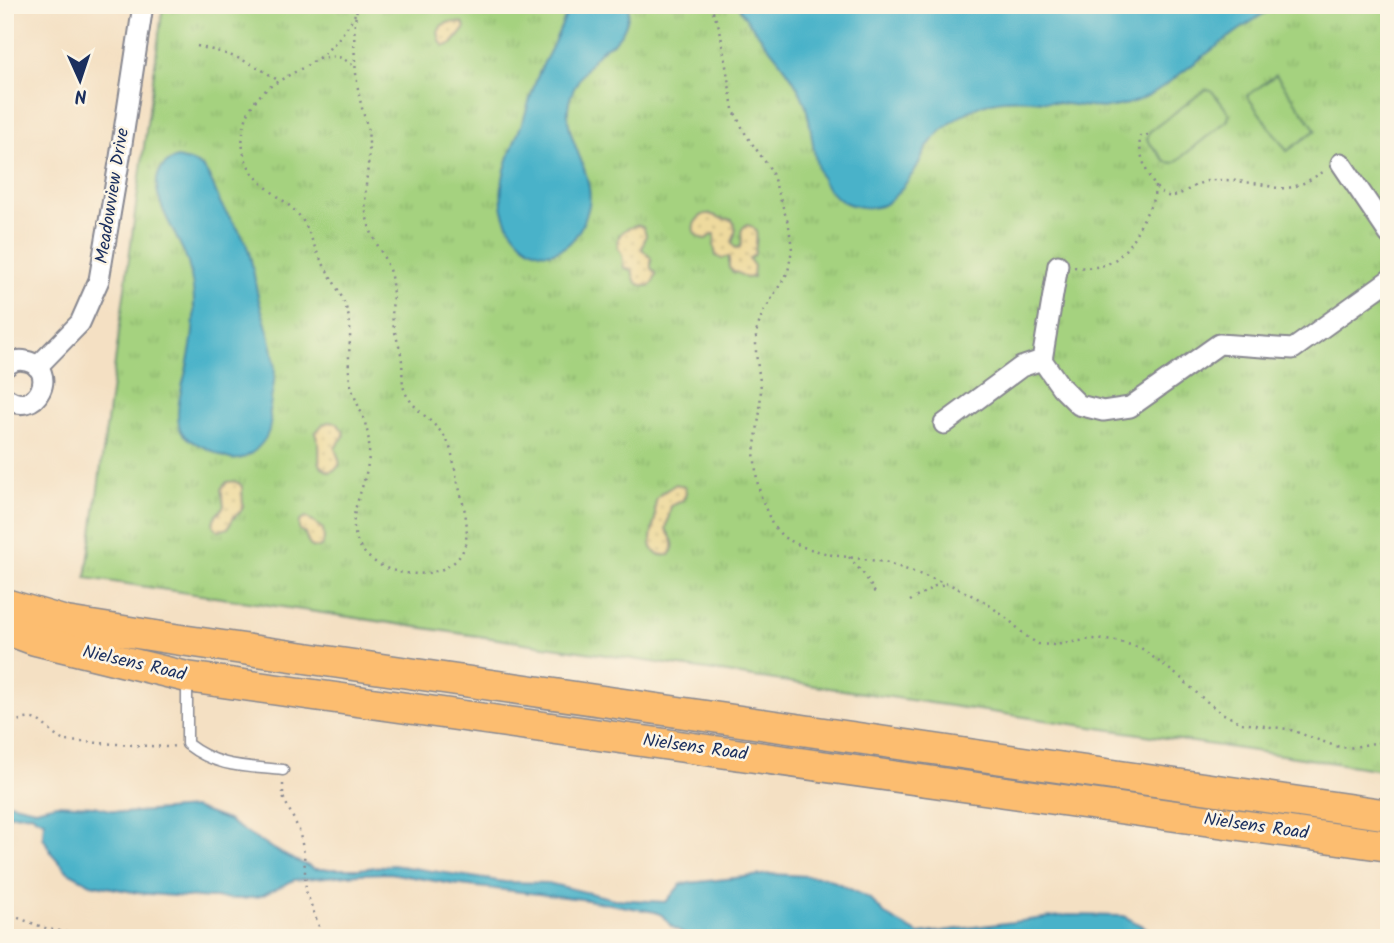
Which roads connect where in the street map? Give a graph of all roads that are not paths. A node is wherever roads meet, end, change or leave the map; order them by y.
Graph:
1 (143, 5) edge
2 (1341, 163) road end
3 (1389, 234) edge
4 (1058, 265) road end
5 (1389, 280) edge
6 (1042, 360) junction
7 (5, 367) edge
8 (37, 367) junction
9 (7, 403) edge
10 (944, 424) dead end
11 (5, 604) edge
12 (5, 629) edge
13 (187, 677) junction
14 (283, 770) road end
15 (1389, 815) edge
16 (1389, 846) edge

1 - 8 street, Meadowview Drive
2 - 3 street
4 - 6 street
5 - 6 street
6 - 10 street
7 - 8 street
8 - 9 street
11 - 15 main road, Nielsens Road
12 - 13 main road, Nielsens Road
13 - 14 lane
13 - 16 main road, Nielsens Road

